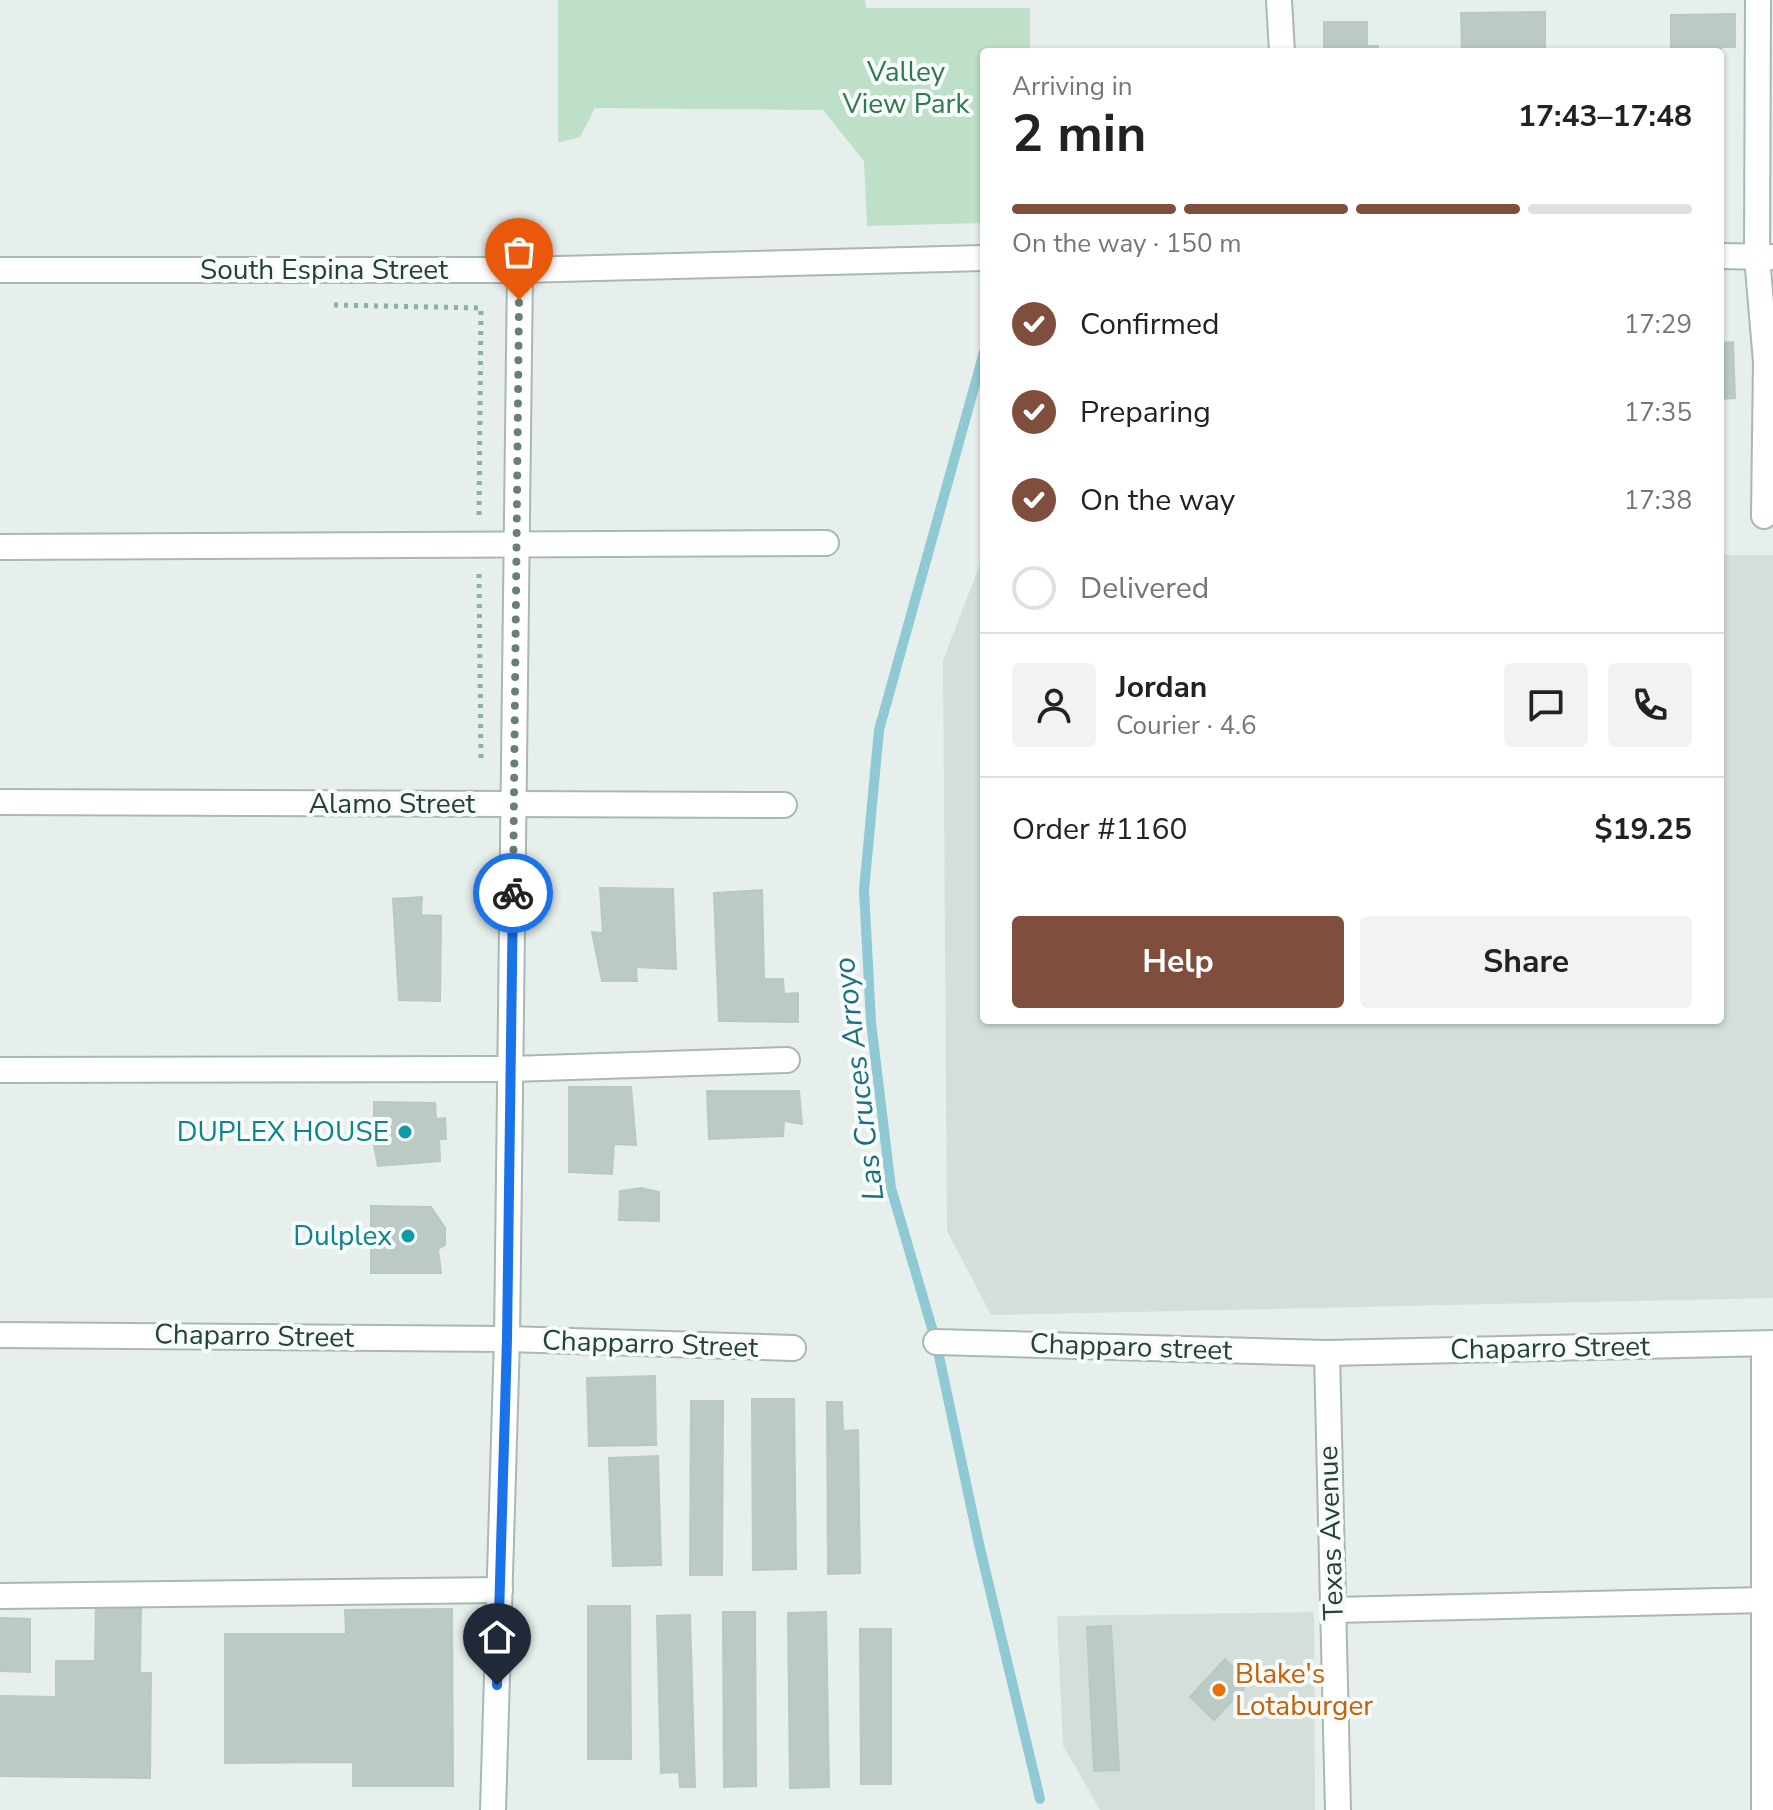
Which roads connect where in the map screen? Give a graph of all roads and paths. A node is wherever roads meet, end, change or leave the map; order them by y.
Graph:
1 (1279, 0) edge
2 (1758, 0) edge
3 (1282, 48) edge
4 (1724, 256) edge
5 (1765, 257) edge
6 (980, 258) edge
7 (0, 270) edge
8 (520, 270) junction
9 (334, 305) dead end
10 (1764, 516) dead end
11 (479, 542) junction
12 (516, 542) junction
13 (826, 543) dead end
14 (0, 547) edge
15 (482, 769) dead end
16 (0, 802) edge
17 (513, 804) junction
18 (784, 805) dead end
19 (787, 1060) dead end
20 (511, 1069) junction
21 (0, 1070) edge
22 (0, 1335) edge
23 (507, 1339) junction
24 (936, 1342) dead end
25 (1768, 1344) edge
26 (793, 1348) dead end
27 (1327, 1353) junction
28 (500, 1590) junction
29 (0, 1596) edge
30 (1764, 1600) junction
31 (1333, 1610) junction
32 (493, 1810) edge
33 (1338, 1810) edge
34 (1764, 1810) edge

1 - 3 street
2 - 5 street
4 - 5 street
5 - 10 street
6 - 8 street, South Espina Street
7 - 8 street, South Espina Street
8 - 12 street
9 - 11 path
11 - 12 street
11 - 14 street
11 - 15 path
12 - 13 street
12 - 17 street
16 - 17 street, Alamo Street
17 - 18 street, Alamo Street
17 - 20 street
19 - 20 street
20 - 21 street
20 - 23 street
22 - 23 street, Chaparro Street
23 - 26 street, Chapparro Street
23 - 28 street
24 - 27 street, Chapparo street
25 - 27 street, Chaparro Street
25 - 30 street
27 - 31 street, Texas Avenue
28 - 29 street
28 - 32 street
30 - 31 street
30 - 34 street
31 - 33 street, Texas Avenue

